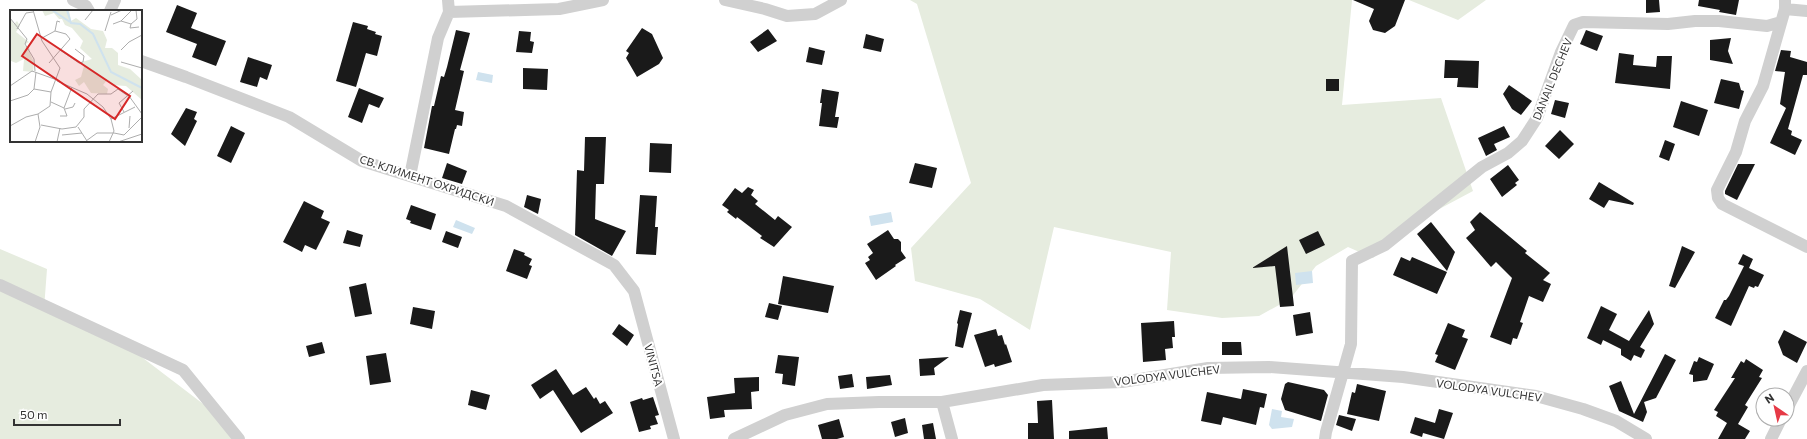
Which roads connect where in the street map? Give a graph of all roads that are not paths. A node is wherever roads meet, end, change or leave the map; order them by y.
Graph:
1 (73, 0) edge
2 (115, 0) edge
3 (448, 0) edge
4 (603, 0) edge
5 (725, 0) edge
6 (841, 0) edge
7 (1785, 4) edge
8 (88, 10) edge
9 (110, 10) edge
10 (1807, 11) edge
11 (448, 12) junction
12 (1781, 22) junction
13 (142, 61) edge
14 (410, 176) junction
15 (1807, 247) edge
16 (0, 285) edge
17 (634, 291) joint
18 (1807, 371) edge
19 (1342, 372) junction
20 (1795, 394) edge
21 (942, 402) junction
22 (1777, 427) edge
23 (239, 439) edge
24 (674, 439) edge
25 (734, 439) edge
26 (952, 439) edge
27 (1325, 439) edge
28 (1646, 439) edge
29 (1771, 439) edge

1 - 8 street
2 - 9 street
3 - 11 street
4 - 11 street
5 - 6 street
7 - 10 street
7 - 12 street
11 - 14 street
12 - 15 street
12 - 19 street, DANAIL DECHEV
13 - 14 street, СВ. КЛИМЕНТ ОХРИДСКИ
14 - 17 street, СВ. КЛИМЕНТ ОХРИДСКИ
16 - 23 street
17 - 24 street, VINITSA
18 - 20 street
19 - 21 street, VOLODYA VULCHEV
19 - 27 street
19 - 28 street, VOLODYA VULCHEV
21 - 25 street, VOLODYA VULCHEV
21 - 26 street
22 - 29 street

